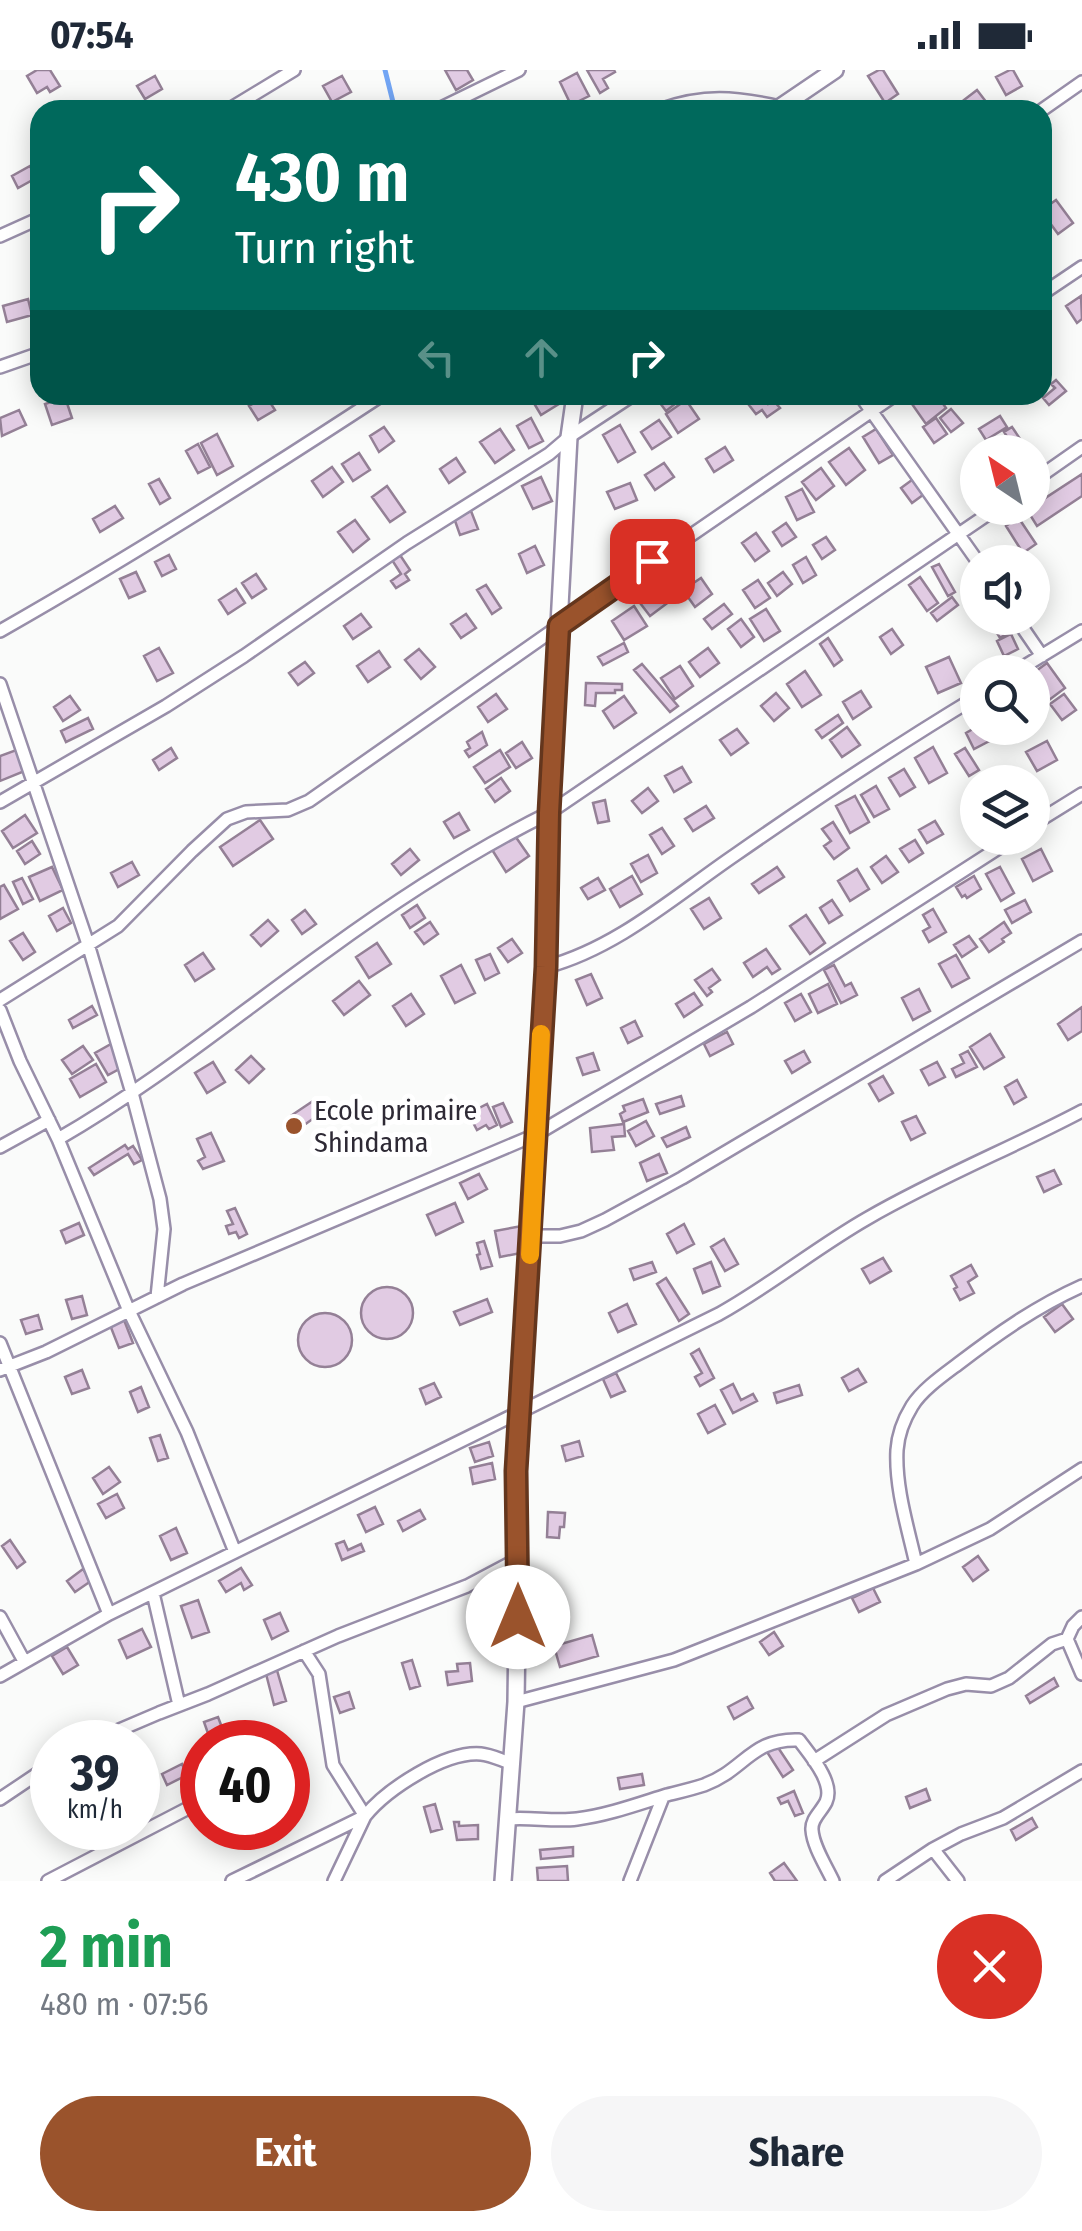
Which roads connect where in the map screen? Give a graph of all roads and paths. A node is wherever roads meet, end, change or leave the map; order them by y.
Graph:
1 (294, 70) edge
2 (519, 70) edge
3 (834, 70) edge
4 (1082, 82) edge
5 (246, 100) edge
6 (458, 100) edge
7 (702, 100) edge
8 (745, 100) edge
9 (791, 100) edge
10 (1052, 103) edge
11 (30, 222) edge
12 (0, 236) edge
13 (1082, 267) edge
14 (1052, 287) edge
15 (30, 356) edge
16 (0, 367) edge
17 (366, 405) edge
18 (574, 405) edge
19 (618, 405) edge
20 (866, 405) edge
21 (881, 405) edge
22 (871, 412) junction
23 (569, 437) junction
24 (1082, 447) edge
25 (1050, 469) edge
26 (973, 525) edge
27 (959, 535) junction
28 (966, 545) edge
29 (559, 626) junction
30 (1082, 630) edge
31 (0, 631) edge
32 (1044, 655) edge
33 (0, 684) edge
34 (960, 708) edge
35 (33, 781) junction
36 (1082, 794) edge
37 (0, 802) edge
38 (549, 813) junction
39 (1050, 814) edge
40 (988, 855) edge
41 (1082, 941) edge
42 (88, 944) junction
43 (546, 967) junction
44 (0, 1000) edge
45 (0, 1010) edge
46 (132, 1093) junction
47 (1082, 1111) edge
48 (49, 1120) junction
49 (535, 1135) junction
50 (58, 1139) junction
51 (0, 1147) edge
52 (532, 1236) junction
53 (1082, 1286) edge
54 (157, 1297) junction
55 (129, 1310) junction
56 (0, 1343) edge
57 (6, 1368) edge
58 (520, 1411) junction
59 (1082, 1469) edge
60 (235, 1552) junction
61 (518, 1560) junction
62 (916, 1564) junction
63 (153, 1592) junction
64 (110, 1614) junction
65 (0, 1617) edge
66 (1082, 1617) edge
67 (1067, 1639) junction
68 (304, 1651) junction
69 (24, 1661) junction
70 (1082, 1674) edge
71 (0, 1676) edge
72 (516, 1702) junction
73 (178, 1705) junction
74 (143, 1720) edge
75 (814, 1762) junction
76 (511, 1763) junction
77 (1082, 1771) edge
78 (30, 1779) edge
79 (663, 1796) junction
80 (0, 1799) edge
81 (180, 1812) edge
82 (365, 1816) junction
83 (508, 1819) junction
84 (933, 1849) junction
85 (48, 1881) edge
86 (232, 1881) edge
87 (334, 1881) edge
88 (503, 1881) edge
89 (630, 1881) edge
90 (833, 1881) edge
91 (884, 1881) edge
92 (958, 1881) edge

1 - 5 street
2 - 6 street
3 - 9 street
4 - 10 street
7 - 8 street
11 - 12 street
13 - 14 street
15 - 16 street
17 - 31 street
18 - 23 street
19 - 23 street
20 - 22 street
21 - 22 street
22 - 27 street
22 - 29 street
23 - 29 street
23 - 35 street
24 - 25 street
26 - 27 street
27 - 28 street
27 - 38 street
29 - 38 street
29 - 42 street
30 - 32 street
33 - 35 street
34 - 43 street
35 - 37 street
35 - 42 street
36 - 39 street
38 - 43 street
38 - 46 street
40 - 49 street
41 - 52 street
42 - 44 street
42 - 46 street
43 - 49 street
45 - 48 street
46 - 50 street
46 - 54 street
47 - 58 street
48 - 50 street
48 - 51 street
49 - 52 street
49 - 54 street
50 - 55 street
52 - 58 street
53 - 62 street
54 - 55 street
55 - 57 street
55 - 60 street
56 - 57 street
57 - 64 street
58 - 60 street
58 - 61 street
59 - 62 street
60 - 63 street
61 - 68 street
61 - 72 street
62 - 72 street
63 - 64 street
63 - 73 street
64 - 69 street
65 - 69 street
66 - 67 street
67 - 70 street
67 - 75 street
68 - 73 street
68 - 82 street
69 - 71 street
72 - 76 street
73 - 74 street
75 - 79 street
75 - 90 street
76 - 82 street
76 - 83 street
77 - 84 street
78 - 80 street
79 - 83 street
79 - 89 street
81 - 85 street
82 - 86 street
82 - 87 street
83 - 88 street
84 - 91 street
84 - 92 street

